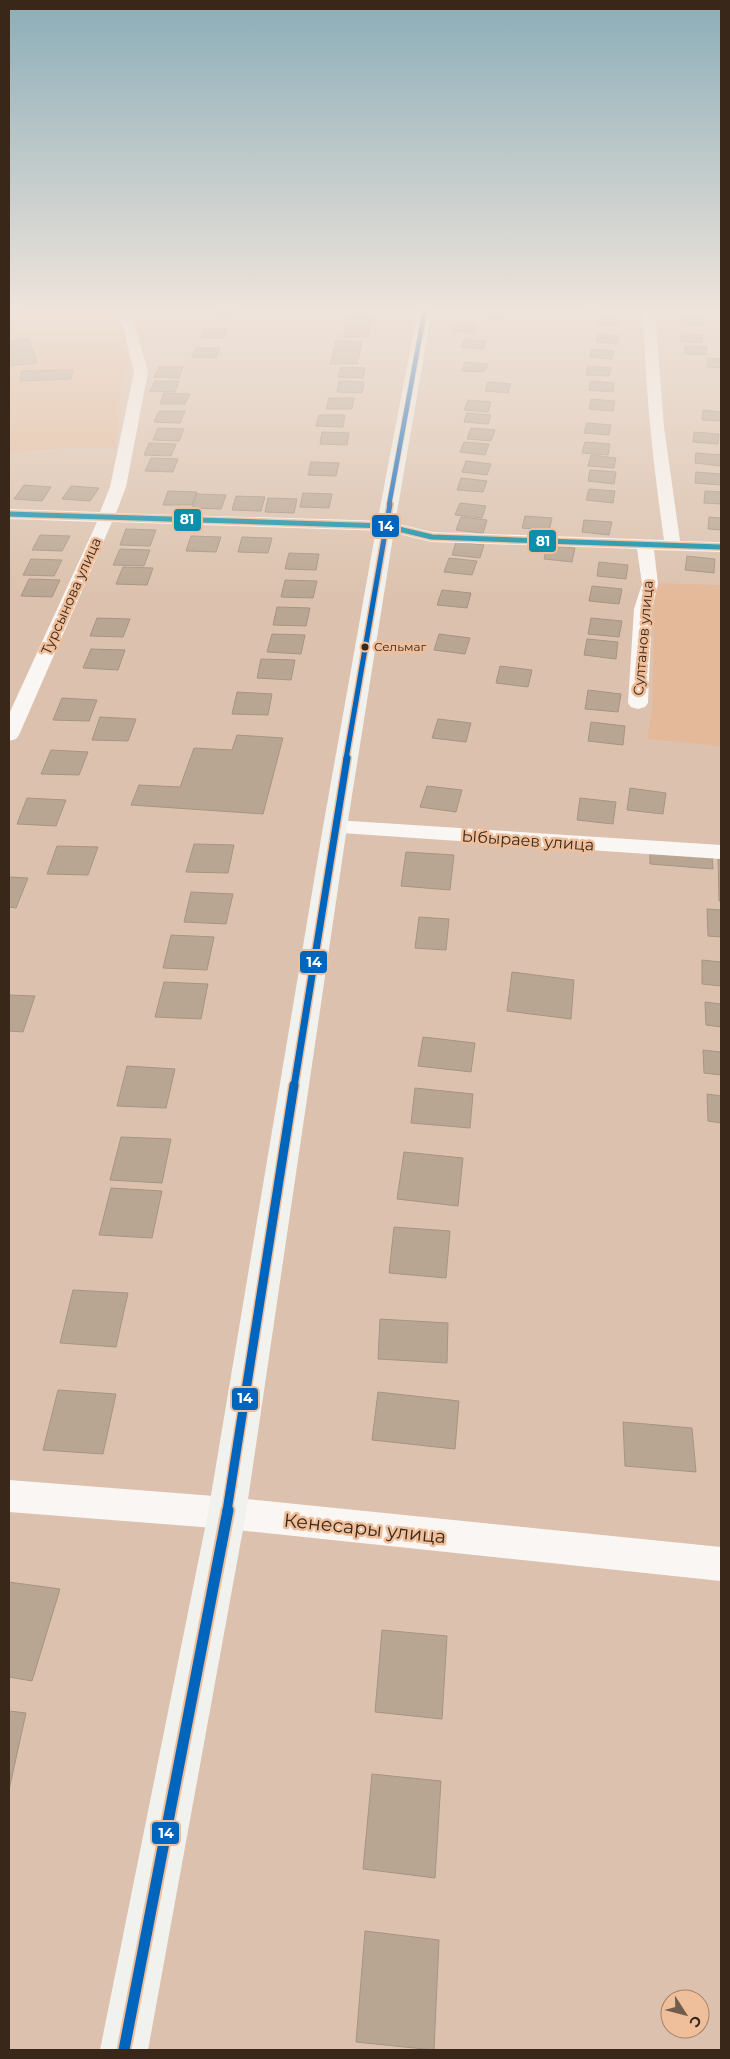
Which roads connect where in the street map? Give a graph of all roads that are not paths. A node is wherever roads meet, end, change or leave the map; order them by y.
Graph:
1 (135, 405) edge
2 (407, 405) edge
3 (654, 405) edge
4 (9, 514) edge
5 (106, 518) junction
6 (386, 526) junction
7 (645, 544) junction
8 (673, 545) junction
9 (721, 547) edge
10 (638, 703) dead end
11 (9, 735) edge
12 (335, 827) junction
13 (721, 852) edge
14 (9, 1496) edge
15 (227, 1514) junction
16 (721, 1564) edge
17 (124, 2050) edge

1 - 5 street, Турсынова улица
2 - 6 street
3 - 8 street
4 - 5 street
5 - 6 street
5 - 11 street, Турсынова улица
6 - 7 street
6 - 12 street
7 - 8 street
7 - 10 street, Султанов улица
8 - 9 street
12 - 13 street, Ыбыраев улица
12 - 15 street
14 - 15 street, Кенесары улица
15 - 16 street, Кенесары улица
15 - 17 street

